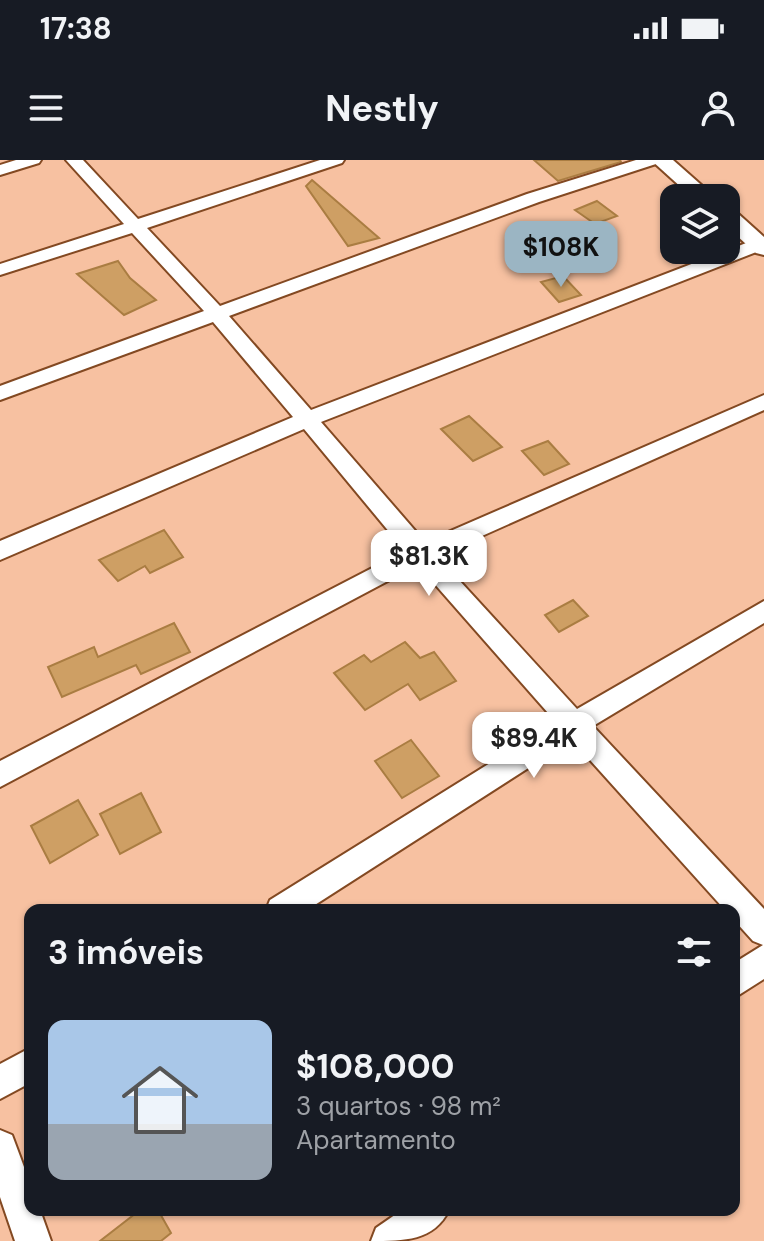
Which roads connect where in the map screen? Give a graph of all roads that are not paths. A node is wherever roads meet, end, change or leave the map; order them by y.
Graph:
1 (33, 160) edge
2 (74, 160) edge
3 (336, 160) edge
4 (653, 160) edge
5 (661, 160) edge
6 (0, 170) edge
7 (689, 184) edge
8 (137, 226) junction
9 (740, 227) edge
10 (762, 246) edge
11 (0, 270) edge
12 (218, 315) junction
13 (0, 393) edge
14 (764, 402) edge
15 (308, 419) junction
16 (0, 551) edge
17 (421, 553) junction
18 (764, 611) edge
19 (574, 724) junction
20 (0, 775) edge
21 (290, 904) edge
22 (739, 904) edge
23 (740, 905) edge
24 (764, 931) edge
25 (764, 960) edge
26 (740, 978) edge
27 (24, 1068) edge
28 (0, 1083) edge
29 (0, 1147) edge
30 (24, 1215) edge
31 (24, 1216) edge
32 (423, 1216) edge
33 (33, 1241) edge
34 (389, 1241) edge

1 - 6 street
2 - 8 street
3 - 8 street
4 - 12 street
5 - 7 street
8 - 11 street
8 - 12 street
9 - 10 street
10 - 15 street
12 - 13 street
12 - 15 street
14 - 17 street
15 - 16 street
15 - 17 street
17 - 19 street
17 - 20 street
18 - 19 street
19 - 21 street
19 - 22 street
23 - 24 street
25 - 26 street
27 - 28 street
29 - 30 street
31 - 33 street
32 - 34 street

